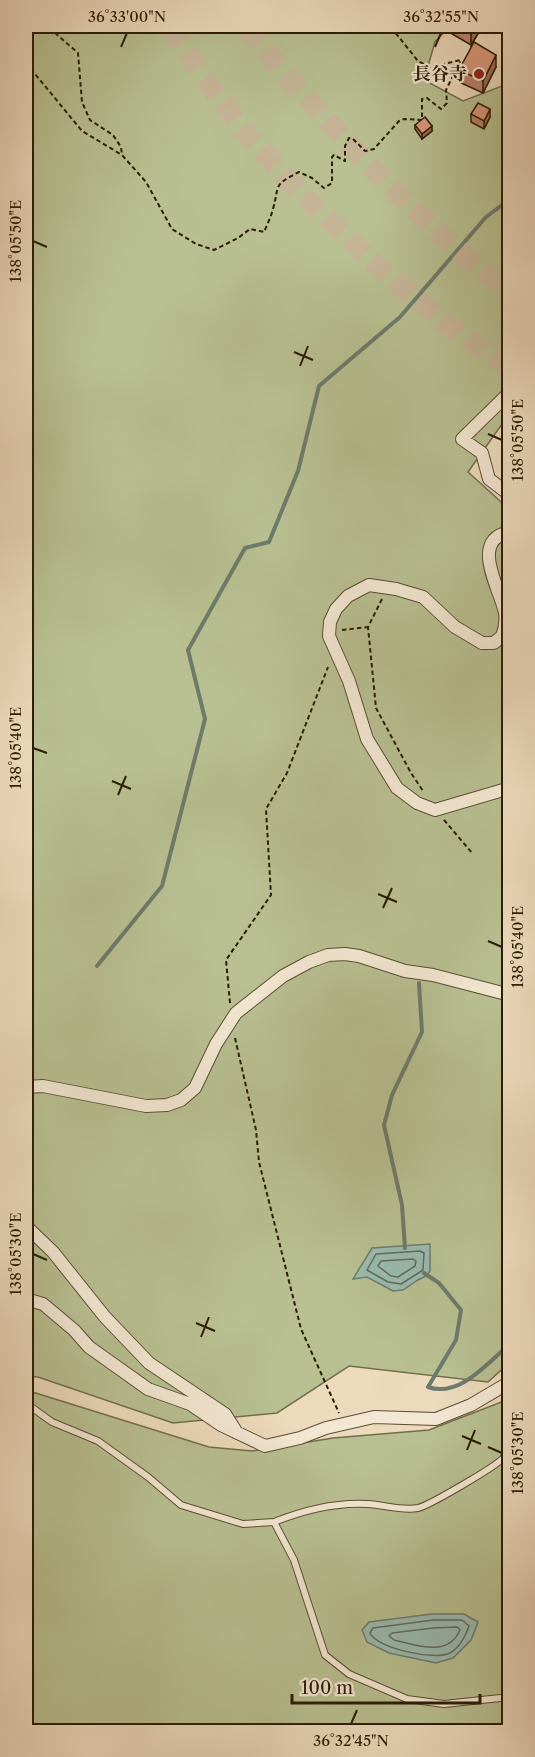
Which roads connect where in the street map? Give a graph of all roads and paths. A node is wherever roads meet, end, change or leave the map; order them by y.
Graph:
1 (52, 26) edge
2 (390, 26) edge
3 (26, 63) edge
4 (122, 155) junction
5 (510, 392) edge
6 (510, 495) edge
7 (510, 532) edge
8 (387, 589) junction
9 (368, 627) junction
10 (330, 630) junction
11 (335, 650) junction
12 (510, 788) edge
13 (423, 792) dead end
14 (435, 810) junction
15 (473, 854) dead end
16 (510, 995) edge
17 (231, 1021) junction
18 (26, 1087) edge
19 (26, 1226) edge
20 (26, 1299) edge
21 (510, 1382) edge
22 (26, 1405) edge
23 (344, 1424) junction
24 (237, 1434) junction
25 (510, 1444) edge
26 (274, 1522) junction
27 (510, 1697) edge

1 - 4 path
2 - 4 path
3 - 4 path
5 - 6 street
7 - 8 street
8 - 9 path
8 - 10 street
9 - 10 path
9 - 13 path
10 - 11 street
11 - 14 street
11 - 17 path
12 - 14 street
14 - 15 path
16 - 17 street
17 - 18 street
17 - 23 path
19 - 24 street
20 - 24 street
21 - 23 street
22 - 26 lane
23 - 24 street
25 - 26 lane
26 - 27 lane

